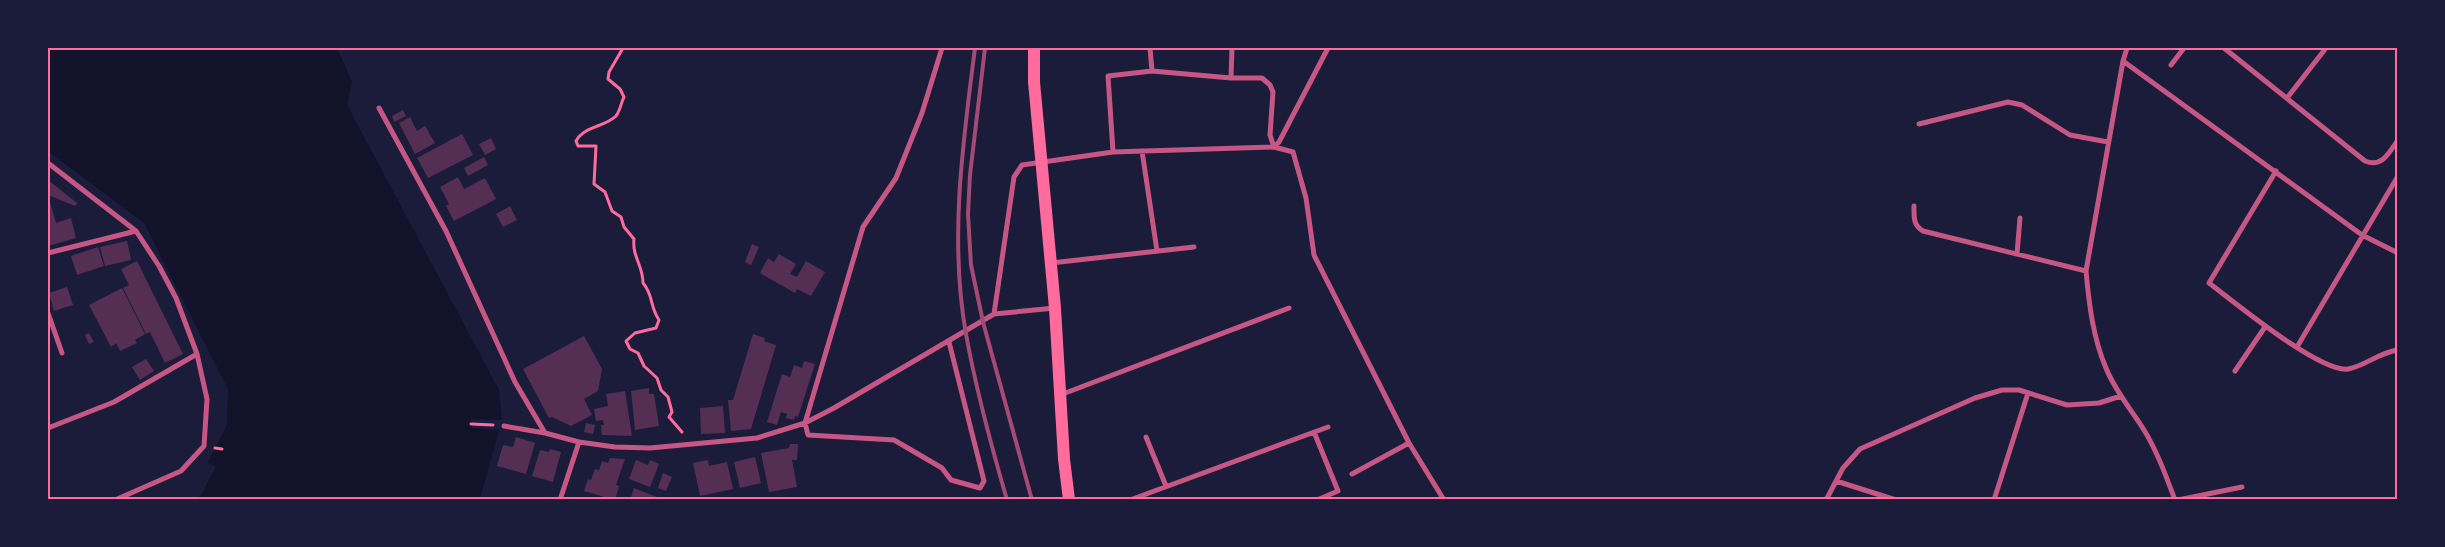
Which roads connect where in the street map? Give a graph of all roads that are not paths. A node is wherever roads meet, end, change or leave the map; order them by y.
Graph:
1 (942, 48) edge
2 (1034, 48) edge
3 (1150, 48) edge
4 (1232, 48) edge
5 (1328, 48) edge
6 (2127, 48) edge
7 (2184, 48) edge
8 (2224, 48) edge
9 (2326, 48) edge
10 (2123, 61) junction
11 (2171, 65) dead end
12 (1152, 71) junction
13 (1231, 78) junction
14 (2287, 98) junction
15 (379, 108) dead end
16 (1919, 124) dead end
17 (2398, 140) edge
18 (2108, 142) junction
19 (1274, 147) junction
20 (1113, 152) junction
21 (1142, 152) junction
22 (1042, 161) junction
23 (48, 163) edge
24 (2276, 171) junction
25 (2398, 176) edge
26 (1914, 206) dead end
27 (2020, 218) dead end
28 (136, 231) junction
29 (2362, 235) junction
30 (1194, 247) dead end
31 (1156, 252) junction
32 (48, 253) edge
33 (2398, 253) edge
34 (2017, 254) junction
35 (1051, 263) junction
36 (2086, 271) junction
37 (1055, 308) junction
38 (1289, 308) dead end
39 (48, 313) edge
40 (994, 314) junction
41 (2265, 327) junction
42 (949, 342) junction
43 (2297, 347) junction
44 (2398, 350) edge
45 (62, 353) dead end
46 (197, 354) junction
47 (2235, 371) dead end
48 (2028, 393) junction
49 (1059, 395) junction
50 (2121, 396) junction
51 (805, 423) junction
52 (504, 426) road end
53 (1328, 427) dead end
54 (48, 428) edge
55 (1314, 432) junction
56 (545, 433) junction
57 (1146, 437) dead end
58 (579, 442) junction
59 (1410, 443) junction
60 (1352, 474) dead end
61 (1836, 481) junction
62 (1166, 486) junction
63 (2242, 487) dead end
64 (115, 500) edge
65 (560, 500) edge
66 (1069, 500) edge
67 (1130, 500) edge
68 (1317, 500) edge
69 (1444, 500) edge
70 (1826, 500) edge
71 (1896, 500) edge
72 (1994, 500) edge
73 (2176, 500) edge

1 - 51 street
2 - 22 main road
3 - 12 street
4 - 13 street
5 - 19 street
6 - 10 street
7 - 11 street
8 - 14 street
9 - 14 street
10 - 18 street
10 - 24 street
12 - 13 street
12 - 20 street
13 - 19 street
14 - 17 street
15 - 56 street
16 - 18 street
18 - 36 street
19 - 21 street
19 - 59 street
20 - 21 street
20 - 22 street
21 - 31 street
22 - 35 main road
22 - 40 street
23 - 28 street
24 - 29 street
24 - 41 street
25 - 29 street
26 - 34 street
27 - 34 street
28 - 32 street
28 - 46 street
29 - 33 street
29 - 43 street
30 - 31 street
31 - 35 street
34 - 36 street
35 - 37 main road
36 - 50 street
37 - 40 street
37 - 49 main road
38 - 49 street
39 - 45 street
40 - 42 street
41 - 43 street
41 - 47 street
42 - 51 street
42 - 51 street
43 - 44 street
46 - 54 street
46 - 64 street
48 - 50 street
48 - 61 street
48 - 72 street
49 - 66 main road
50 - 73 street
51 - 58 street
52 - 56 street
53 - 55 street
55 - 62 street
55 - 68 street
56 - 58 street
57 - 62 street
58 - 65 street
59 - 60 street
59 - 69 street
61 - 70 street
61 - 71 street
62 - 67 street
63 - 73 street

